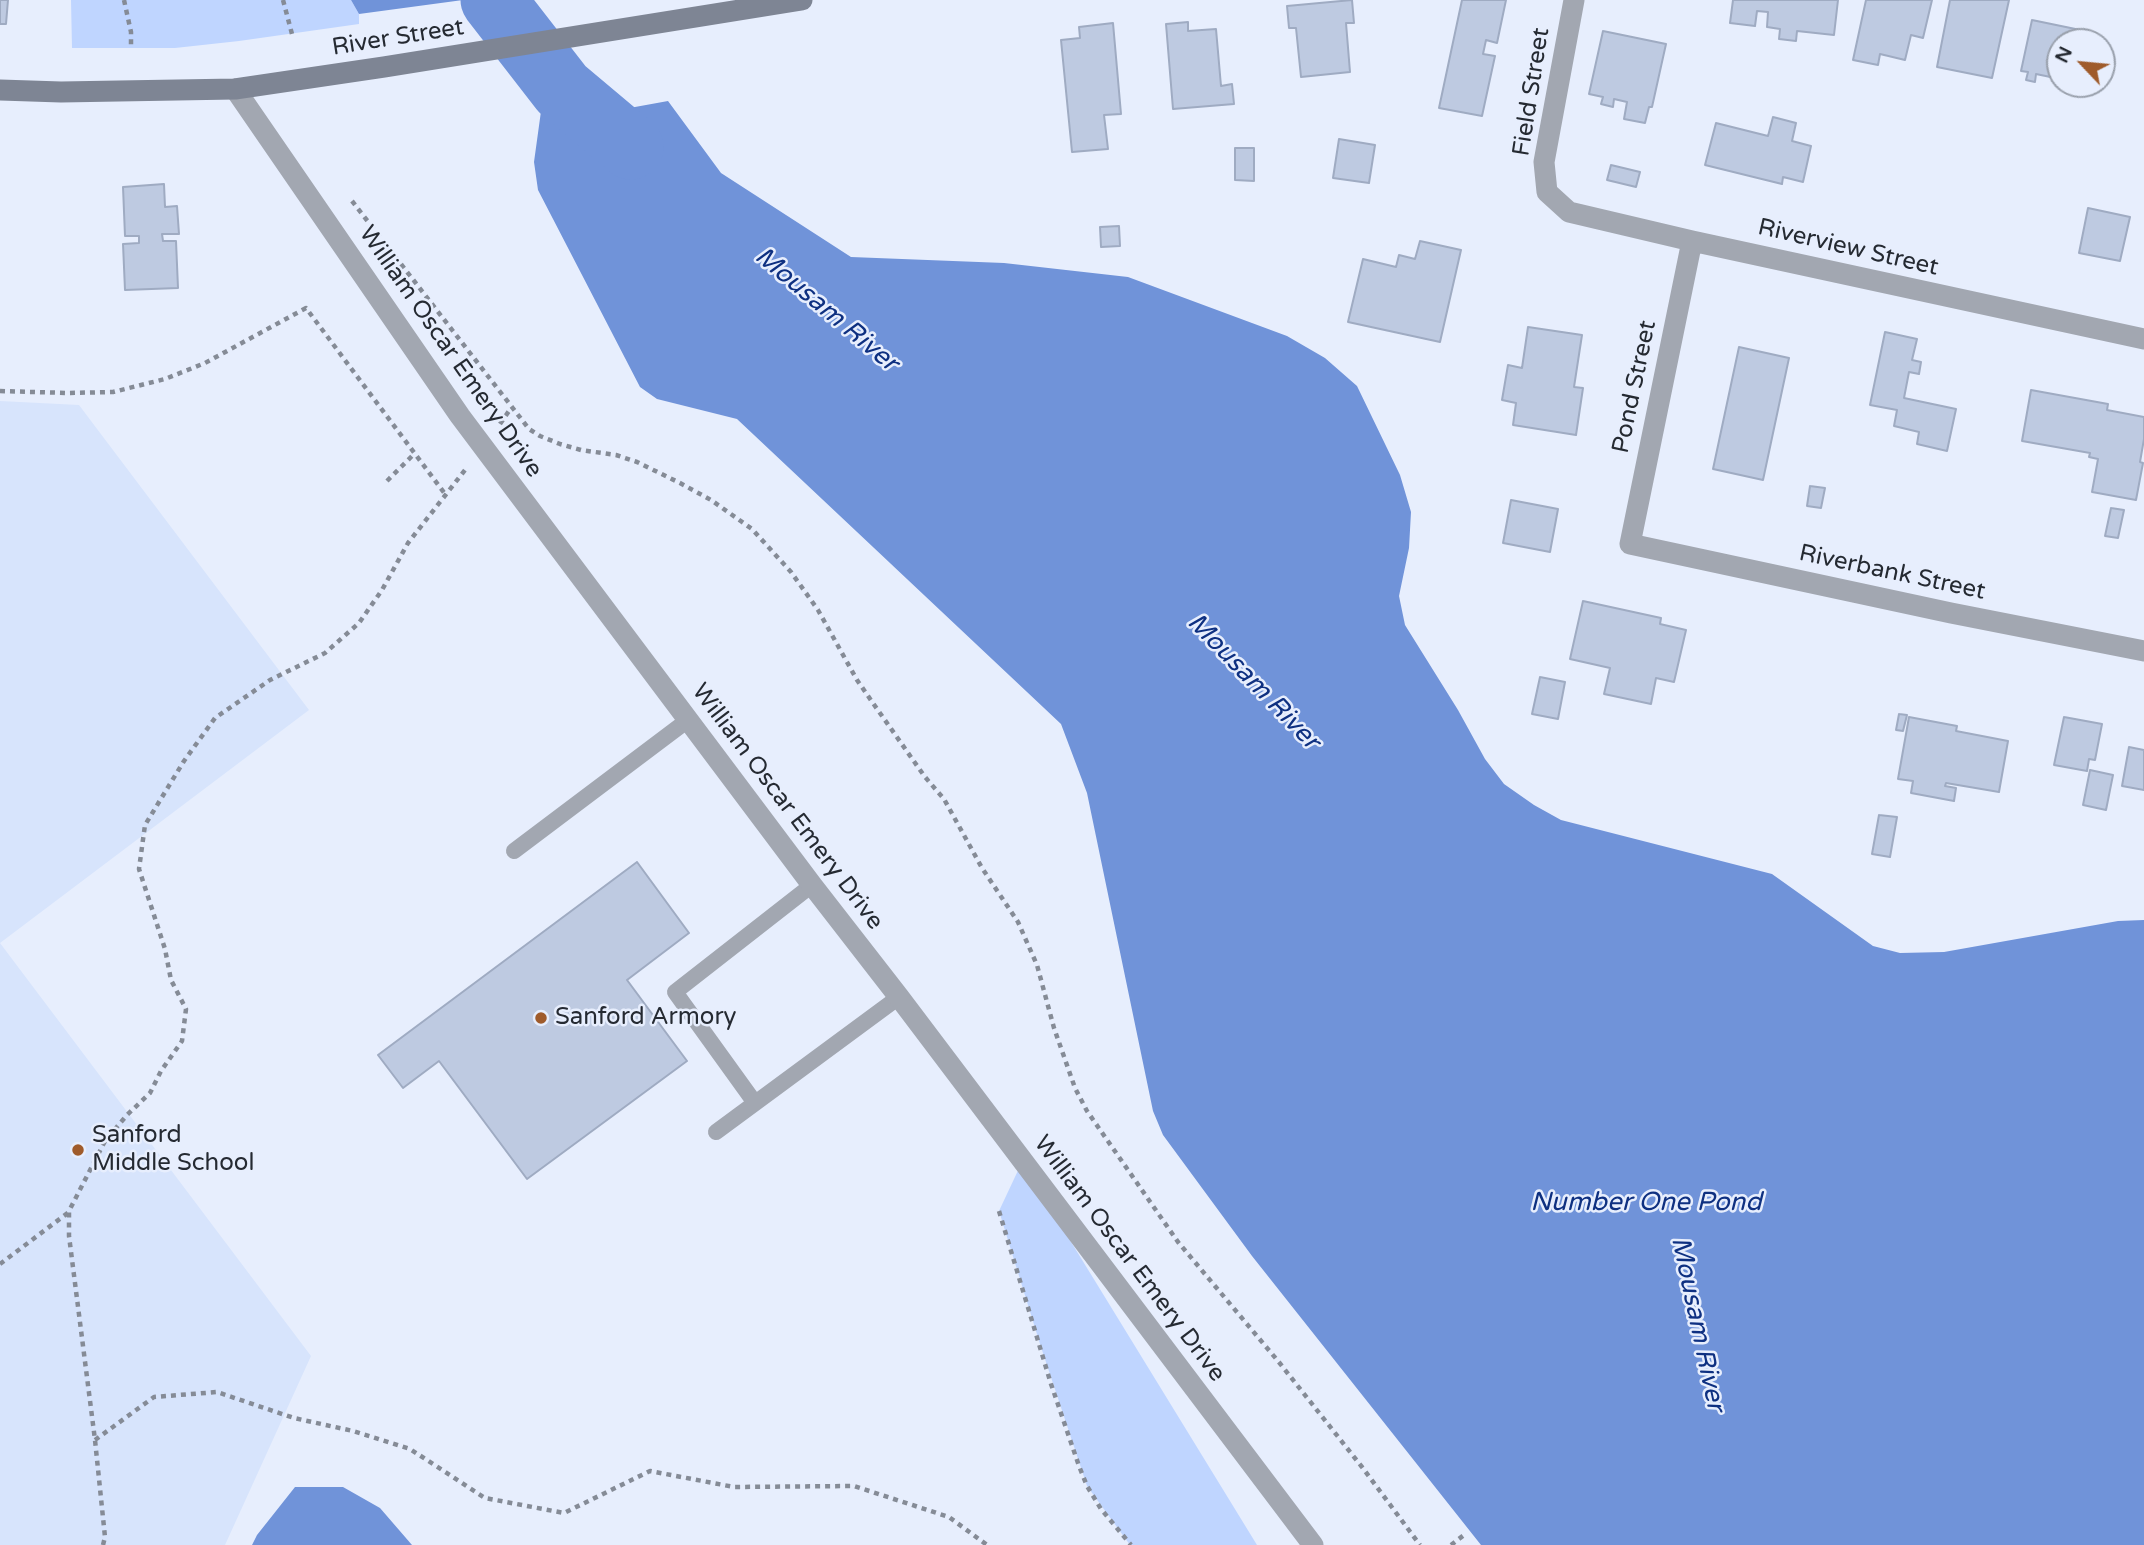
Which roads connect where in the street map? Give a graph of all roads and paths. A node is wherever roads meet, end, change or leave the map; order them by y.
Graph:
1 (124, 0) edge
2 (283, 0) edge
3 (802, 0) edge
4 (1574, 0) edge
5 (292, 34) dead end
6 (131, 47) dead end
7 (235, 89) junction
8 (0, 90) edge
9 (1547, 192) joint
10 (352, 201) dead end
11 (1692, 241) junction
12 (2144, 340) edge
13 (0, 390) edge
14 (511, 408) junction
15 (483, 447) junction
16 (415, 453) junction
17 (387, 481) dead end
18 (446, 494) junction
19 (1630, 544) joint
20 (2144, 651) edge
21 (688, 720) junction
22 (514, 851) dead end
23 (812, 886) junction
24 (899, 997) junction
25 (755, 1103) junction
26 (716, 1132) dead end
27 (69, 1211) junction
28 (999, 1211) dead end
29 (0, 1264) edge
30 (95, 1440) junction
31 (1464, 1535) dead end
32 (103, 1545) edge
33 (987, 1545) edge
34 (1131, 1545) edge
35 (1313, 1545) edge
36 (1420, 1545) edge
37 (1451, 1545) edge

1 - 6 path
2 - 5 path
3 - 7 street, River Street
4 - 9 street, Field Street
7 - 8 street, River Street
7 - 15 street, William Oscar Emery Drive
9 - 11 street, Riverview Street
10 - 14 path
11 - 12 street, Riverview Street
11 - 19 street, Pond Street
13 - 16 path
14 - 15 path
14 - 36 path
15 - 18 path
15 - 21 street, William Oscar Emery Drive
16 - 17 path
16 - 18 path
18 - 27 path
19 - 20 street, Riverbank Street
21 - 22 lane
21 - 23 street, William Oscar Emery Drive
23 - 24 street, William Oscar Emery Drive
23 - 25 lane
24 - 25 lane
24 - 35 street, William Oscar Emery Drive
25 - 26 lane
27 - 29 path
27 - 30 path
28 - 34 path
30 - 32 path
30 - 33 path
31 - 37 path

